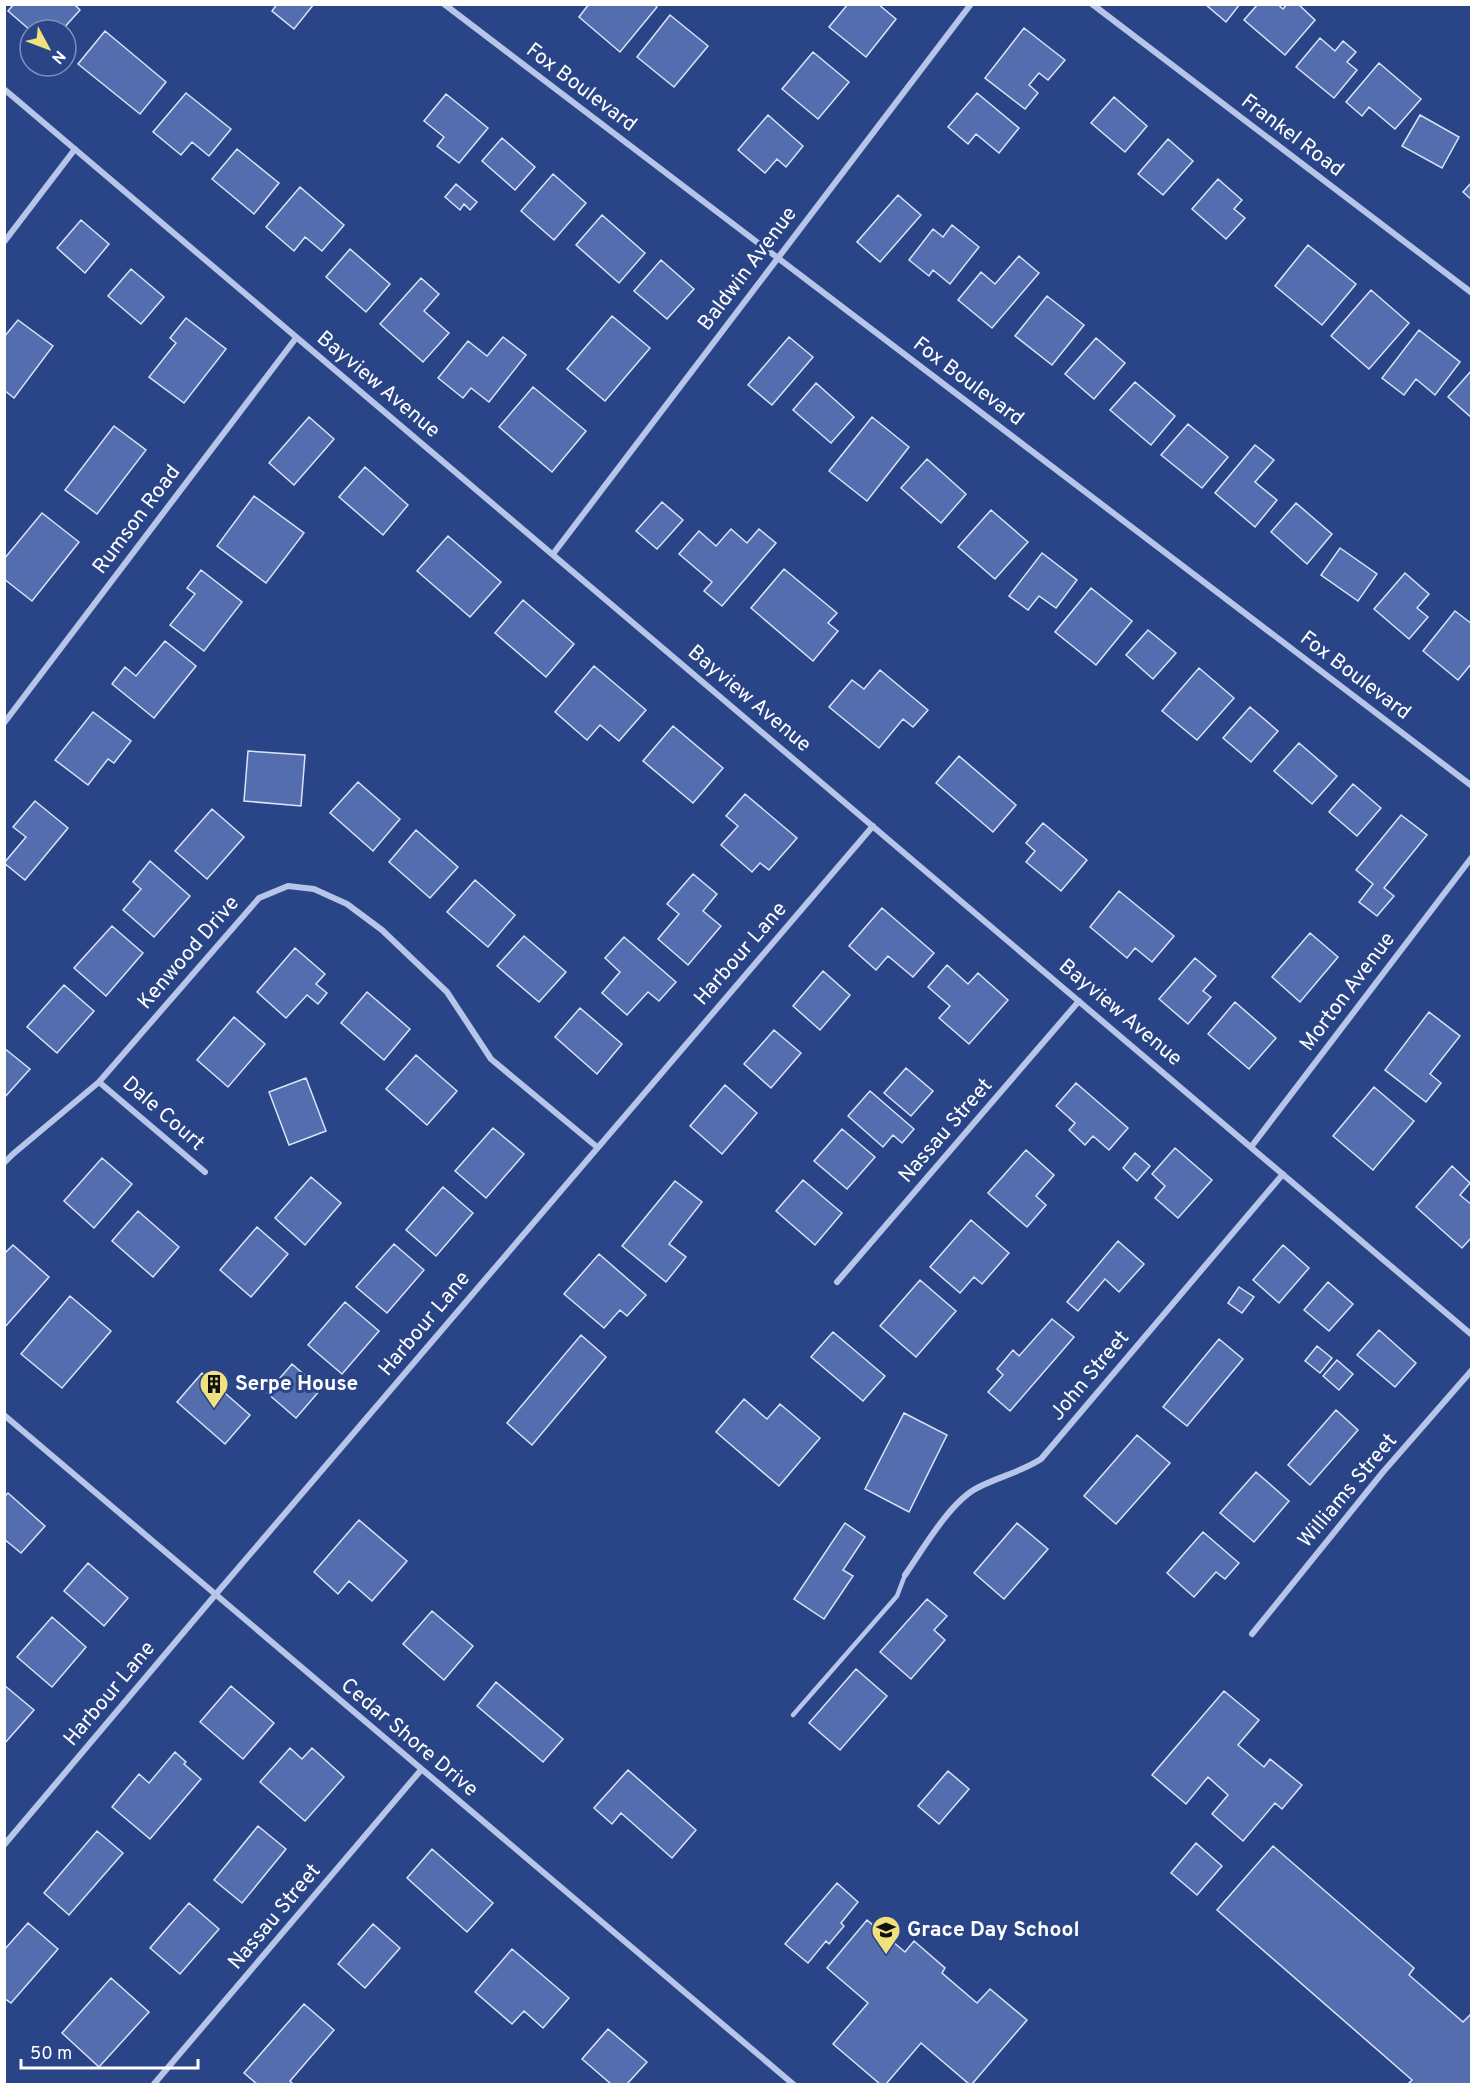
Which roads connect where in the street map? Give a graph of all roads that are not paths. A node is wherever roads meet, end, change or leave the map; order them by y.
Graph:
1 (444, 4) edge
2 (971, 4) edge
3 (1092, 4) edge
4 (4, 89) edge
5 (75, 149) junction
6 (4, 242) edge
7 (778, 258) junction
8 (1472, 293) edge
9 (296, 338) junction
10 (553, 554) junction
11 (4, 723) edge
12 (1472, 786) edge
13 (873, 826) junction
14 (1472, 857) edge
15 (1080, 1001) junction
16 (99, 1082) junction
17 (597, 1147) junction
18 (1251, 1148) junction
19 (4, 1163) edge
20 (205, 1172) dead end
21 (1283, 1174) junction
22 (837, 1282) dead end
23 (1472, 1335) edge
24 (1472, 1370) edge
25 (4, 1415) edge
26 (905, 1575) joint
27 (216, 1594) junction
28 (1252, 1634) dead end
29 (793, 1715) dead end
30 (422, 1770) junction
31 (4, 1845) edge
32 (154, 2085) edge
33 (793, 2085) edge

1 - 7 street, Fox Boulevard
2 - 7 street, Baldwin Avenue
3 - 8 street, Frankel Road
4 - 5 street, Bayview Avenue
5 - 6 street
5 - 9 street, Bayview Avenue
7 - 10 street, Baldwin Avenue
7 - 12 street, Fox Boulevard
9 - 10 street, Bayview Avenue
9 - 11 street, Rumson Road
10 - 13 street, Bayview Avenue
13 - 15 street, Bayview Avenue
13 - 17 street, Harbour Lane
14 - 18 street, Morton Avenue
15 - 18 street, Bayview Avenue
15 - 22 street, Nassau Street
16 - 17 street, Kenwood Drive
16 - 19 street, Kenwood Drive
16 - 20 street, Dale Court
17 - 27 street, Harbour Lane
18 - 21 street, Bayview Avenue
21 - 23 street, Bayview Avenue
21 - 26 street, John Street
24 - 28 street, Williams Street
25 - 27 street, Cedar Shore Drive
26 - 29 lane
27 - 30 street, Cedar Shore Drive
27 - 31 street, Harbour Lane
30 - 32 street, Nassau Street
30 - 33 street, Cedar Shore Drive

